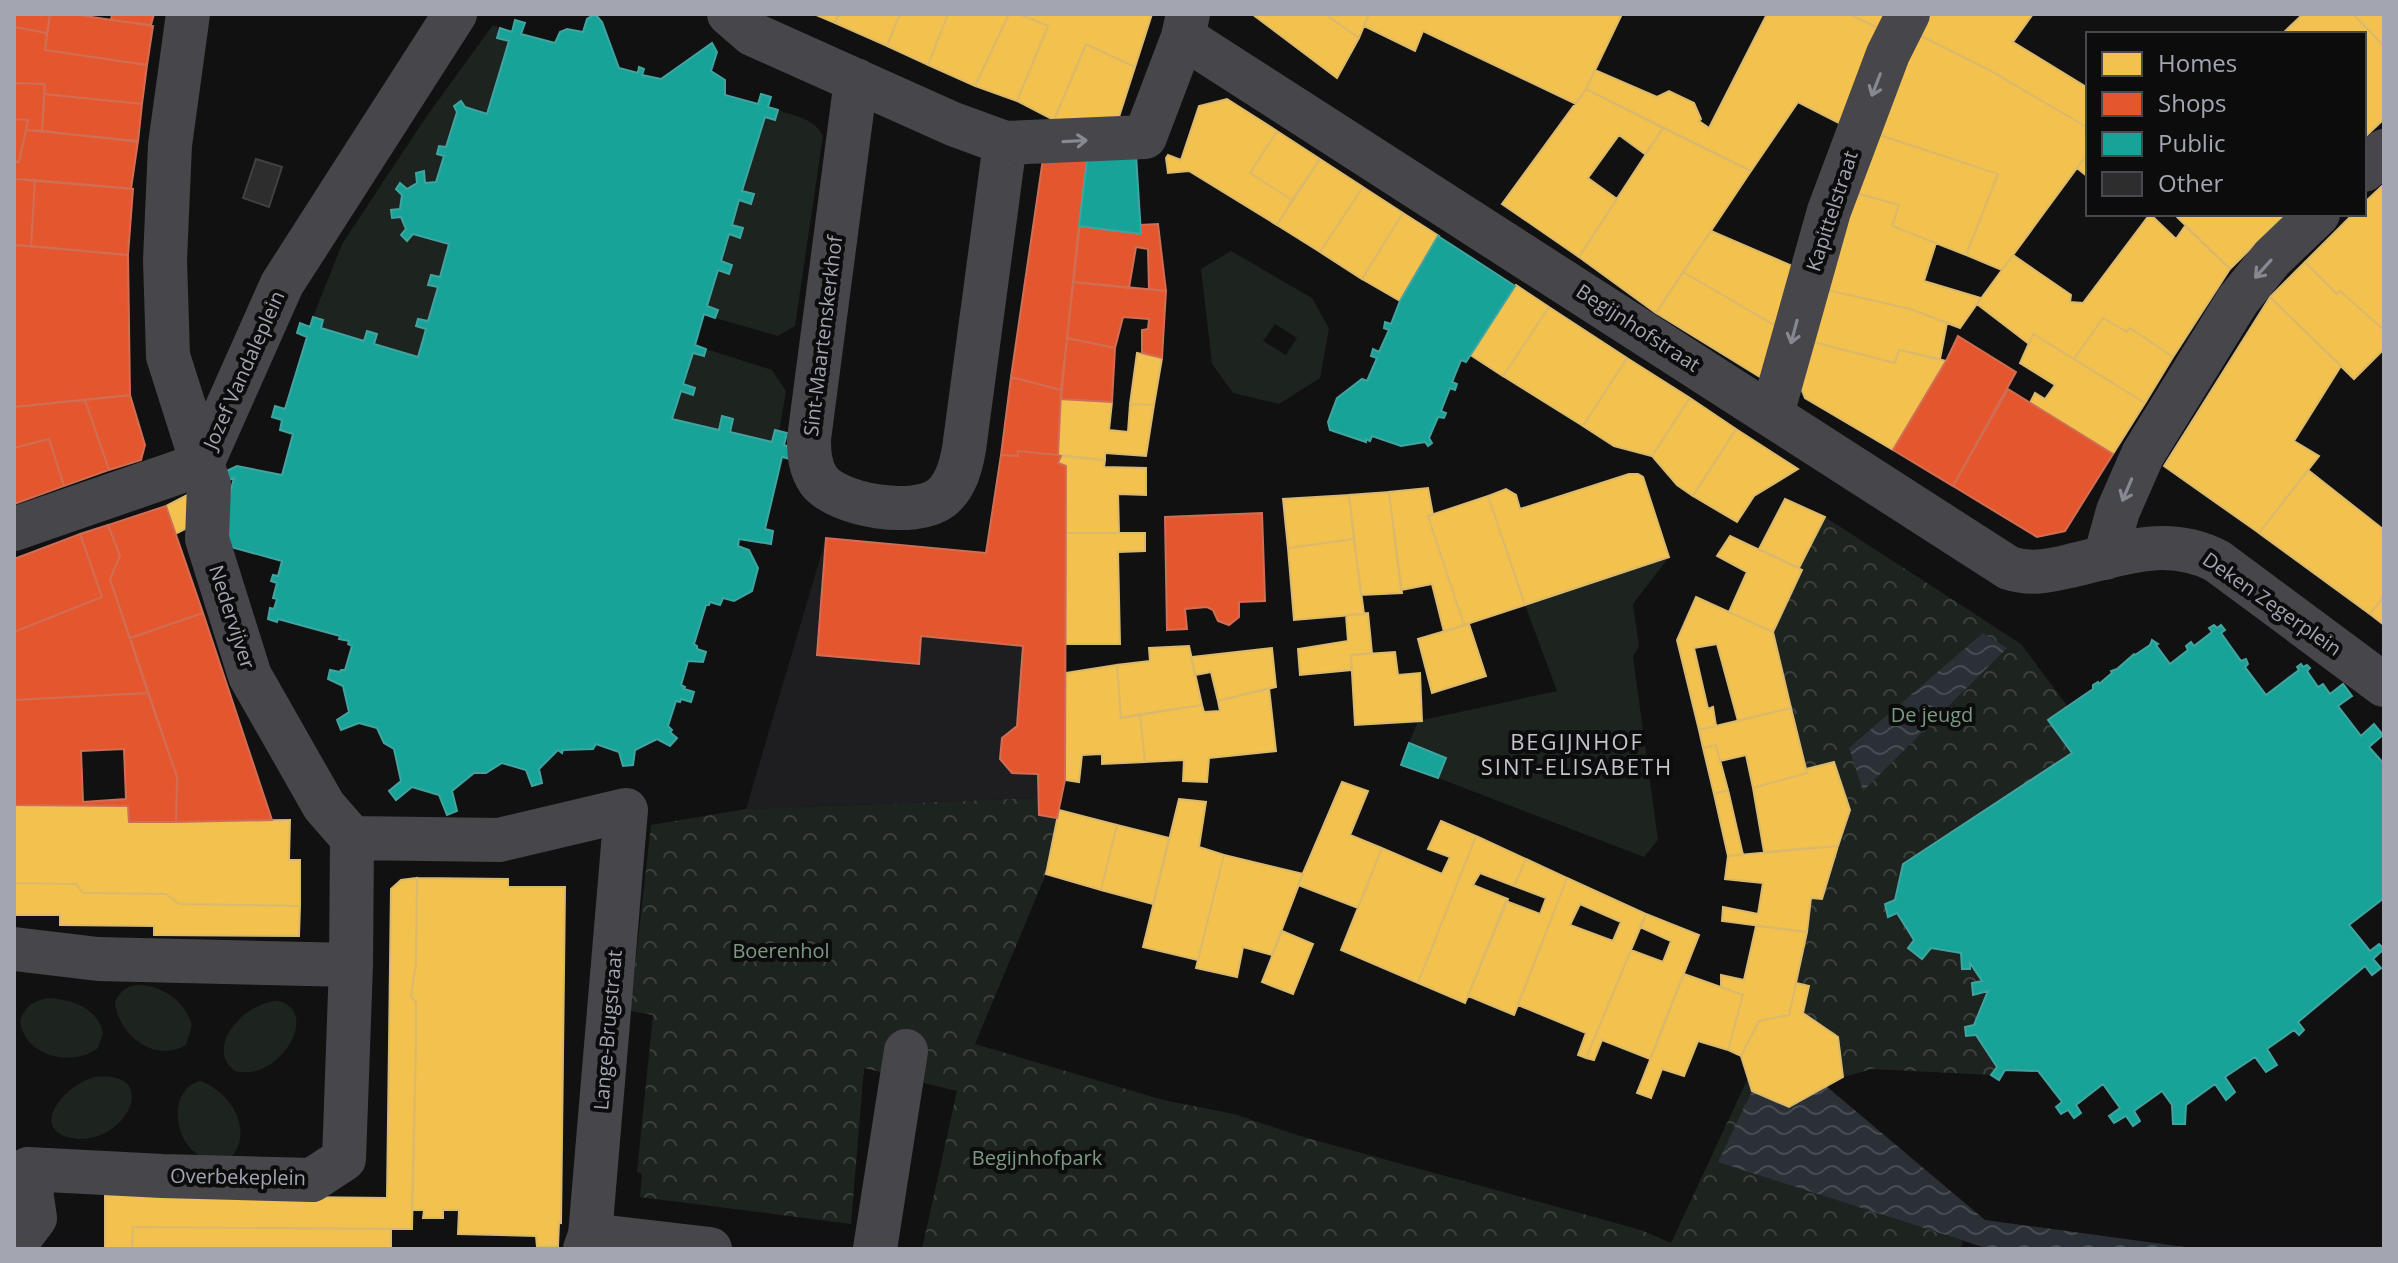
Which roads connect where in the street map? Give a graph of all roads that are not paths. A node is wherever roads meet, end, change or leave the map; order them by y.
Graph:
1 (188, 14) edge
2 (455, 14) edge
3 (729, 14) edge
4 (1908, 14) edge
5 (1186, 25) edge
6 (856, 80) junction
7 (1005, 143) junction
8 (2384, 151) edge
9 (2366, 168) edge
10 (2316, 216) edge
11 (1772, 414) junction
12 (202, 464) junction
13 (14, 529) edge
14 (2105, 558) junction
15 (2384, 685) edge
16 (352, 838) junction
17 (14, 949) edge
18 (351, 965) junction
19 (906, 1051) dead end
20 (21, 1158) edge
21 (587, 1242) edge
22 (14, 1246) edge
23 (710, 1249) edge
24 (875, 1249) edge

1 - 12 street, Jozef Vandaleplein
2 - 12 street, Jozef Vandaleplein
3 - 6 street
4 -> 11 street, Kapittelstraat
7 -> 5 street
5 - 11 street, Begijnhofstraat
6 - 7 street
6 - 7 street, Sint-Maartenskerkhof
8 - 9 street
10 -> 14 street
11 - 14 street, Begijnhofstraat
12 - 13 street
12 - 16 street, Nedervijver
14 - 15 street, Deken Zegerplein
16 - 18 street, Overbekeplein
16 - 21 street, Lange-Brugstraat
17 - 18 street
18 - 20 street, Overbekeplein
19 - 24 street
20 - 22 street, Overbekeplein
21 - 23 street

